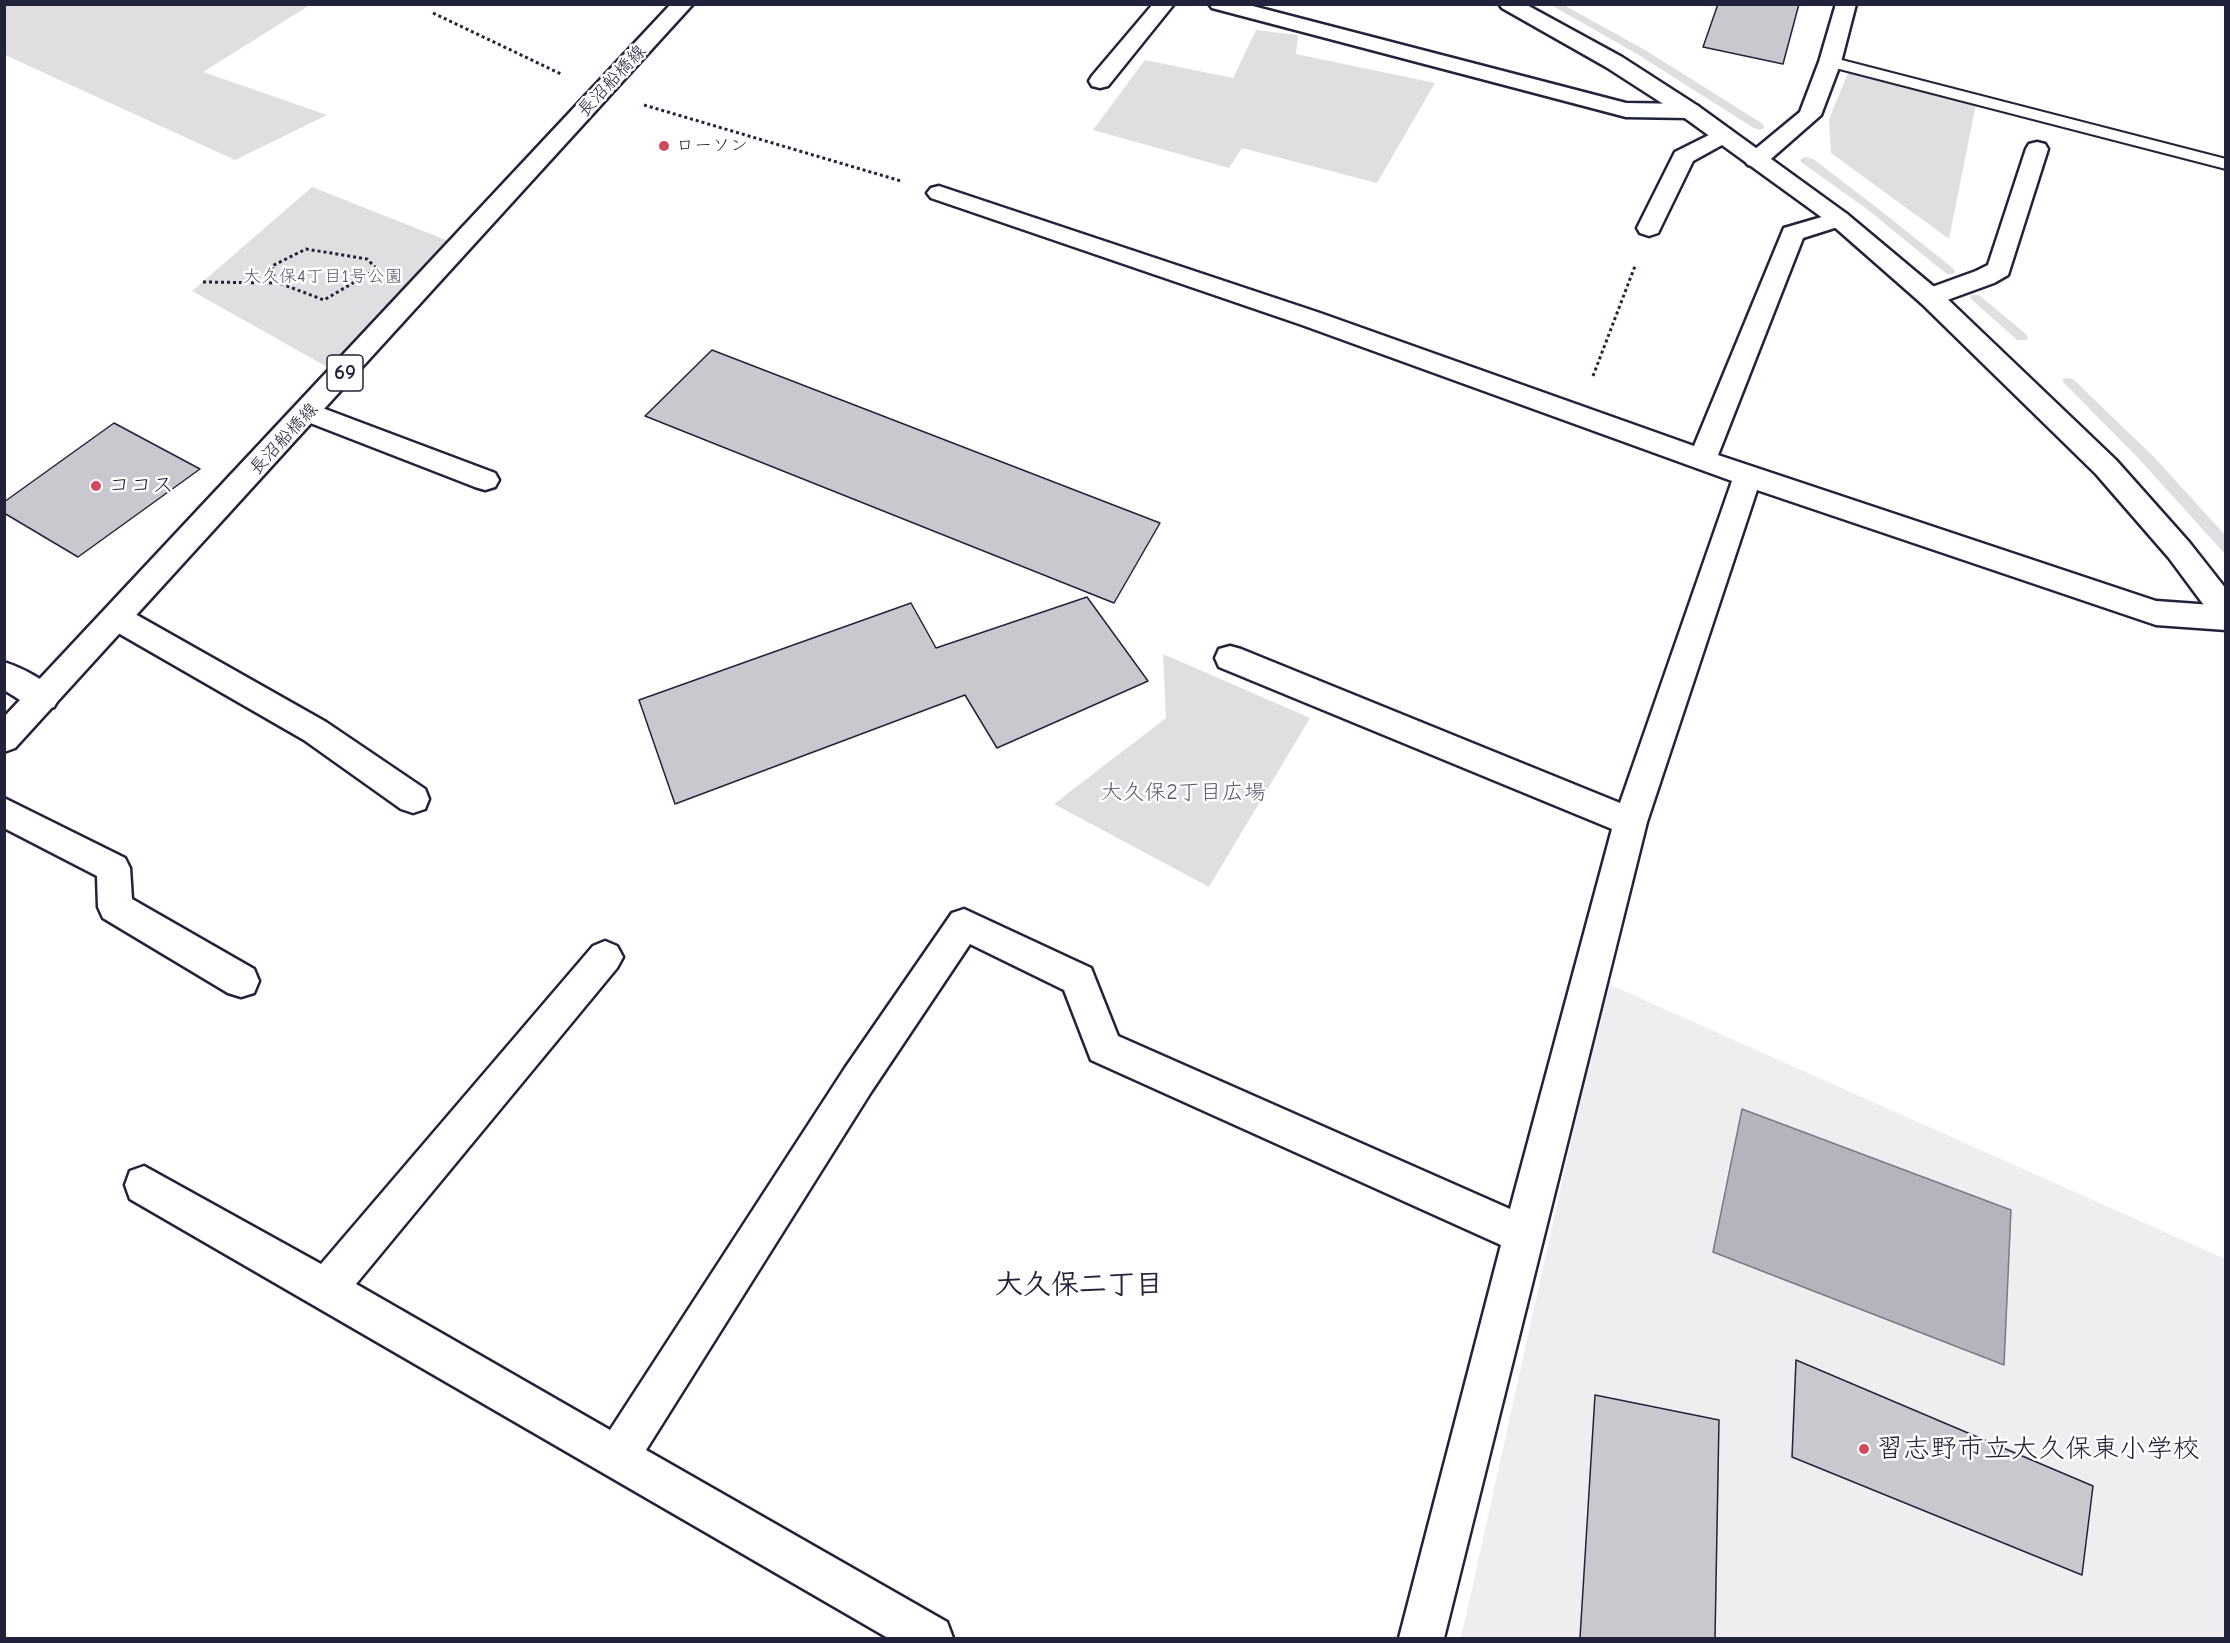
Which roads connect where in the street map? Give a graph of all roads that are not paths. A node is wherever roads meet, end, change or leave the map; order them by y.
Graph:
1 (682, 4) edge
2 (1164, 4) edge
3 (1219, 4) edge
4 (1509, 4) edge
5 (1846, 4) edge
6 (1830, 62) junction
7 (1100, 81) dead end
8 (1690, 111) junction
9 (1723, 135) junction
10 (2037, 149) dead end
11 (1756, 160) junction
12 (2226, 164) edge
13 (939, 193) road end
14 (1839, 219) junction
15 (1649, 228) road end
16 (1930, 297) junction
17 (309, 412) junction
18 (1702, 460) junction
19 (1748, 476) junction
20 (485, 480) dead end
21 (2226, 612) edge
22 (117, 618) junction
23 (2226, 618) edge
24 (1230, 658) dead end
25 (4, 674) edge
26 (43, 698) junction
27 (4, 739) edge
28 (413, 799) dead end
29 (4, 812) edge
30 (1630, 822) junction
31 (605, 957) dead end
32 (241, 981) dead end
33 (144, 1185) dead end
34 (1523, 1235) junction
35 (326, 1289) junction
36 (617, 1458) junction
37 (931, 1638) edge
38 (1422, 1638) edge

1 - 17 street, 長沼船橋線 / 69
2 - 7 street
3 - 8 street
4 - 8 street
5 - 6 street
6 - 11 street
6 - 12 lane
8 - 9 street
9 - 11 street
9 - 15 street
10 - 16 street
11 - 14 street
13 - 18 street
14 - 16 street
14 - 18 street
16 - 21 street
17 - 20 street
17 - 22 street, 長沼船橋線 / 69
18 - 19 street
19 - 23 street
19 - 30 street
22 - 26 street, 長沼船橋線 / 69
22 - 28 street
24 - 30 street
25 - 26 street
26 - 27 street, 長沼船橋線 / 69
29 - 32 street
30 - 34 street
31 - 35 street
33 - 35 street
34 - 36 street
34 - 38 street
35 - 36 street
36 - 37 street

